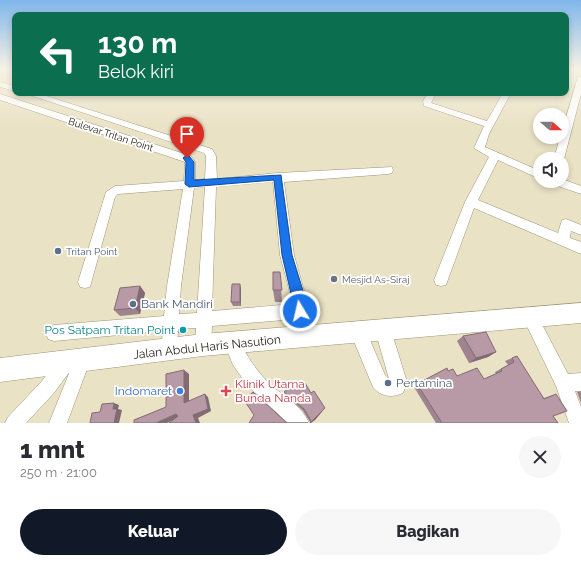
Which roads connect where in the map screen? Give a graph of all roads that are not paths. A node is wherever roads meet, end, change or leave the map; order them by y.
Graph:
1 (578, 89) edge
2 (38, 96) edge
3 (430, 96) edge
4 (506, 96) edge
5 (0, 97) edge
6 (42, 97) junction
7 (27, 106) junction
8 (489, 125) junction
9 (135, 127) junction
10 (122, 138) junction
11 (561, 152) edge
12 (496, 156) junction
13 (388, 170) dead end
14 (533, 172) edge
15 (278, 177) junction
16 (211, 182) junction
17 (189, 184) junction
18 (569, 186) edge
19 (581, 190) edge
20 (471, 202) junction
21 (581, 230) edge
22 (563, 239) junction
23 (581, 248) edge
24 (441, 280) dead end
25 (86, 282) dead end
26 (300, 311) junction
27 (581, 313) edge
28 (530, 316) junction
29 (383, 330) junction
30 (358, 332) junction
31 (54, 333) dead end
32 (203, 333) junction
33 (170, 337) junction
34 (307, 337) junction
35 (232, 343) junction
36 (74, 362) junction
37 (0, 370) edge
38 (581, 382) edge
39 (562, 383) junction
40 (14, 423) edge
41 (58, 423) edge
42 (300, 423) edge
43 (578, 423) edge

1 - 11 street
2 - 6 street, Bulevar Tritan Point
3 - 8 street
4 - 8 street
5 - 7 street, Bulevar Tritan Point
6 - 7 street
6 - 9 street, Bulevar Tritan Point
7 - 10 street, Bulevar Tritan Point
8 - 12 street
9 - 10 street
9 - 16 street, Bulevar Tritan Point
10 - 17 street, Bulevar Tritan Point
12 - 14 street
12 - 20 street
13 - 15 street
15 - 16 street
15 - 26 street
16 - 17 street
16 - 32 street, Bulevar Tritan Point
17 - 25 street
17 - 33 street, Bulevar Tritan Point
18 - 19 street
20 - 22 street
20 - 24 street
21 - 22 street
22 - 23 street
26 - 32 street
26 - 34 street
27 - 28 highway, Jalan Abdul Haris Nasution
28 - 29 highway, Jalan Abdul Haris Nasution
28 - 39 street
29 - 30 highway, Jalan Abdul Haris Nasution
29 - 30 street
30 - 34 highway, Jalan Abdul Haris Nasution
31 - 33 street
32 - 33 highway, Jalan Abdul Haris Nasution
32 - 35 highway, Jalan Abdul Haris Nasution
33 - 36 highway, Jalan Abdul Haris Nasution
34 - 35 highway, Jalan Abdul Haris Nasution
35 - 42 street
36 - 37 highway, Jalan Abdul Haris Nasution
36 - 40 street
36 - 41 street
38 - 39 street
39 - 43 street

